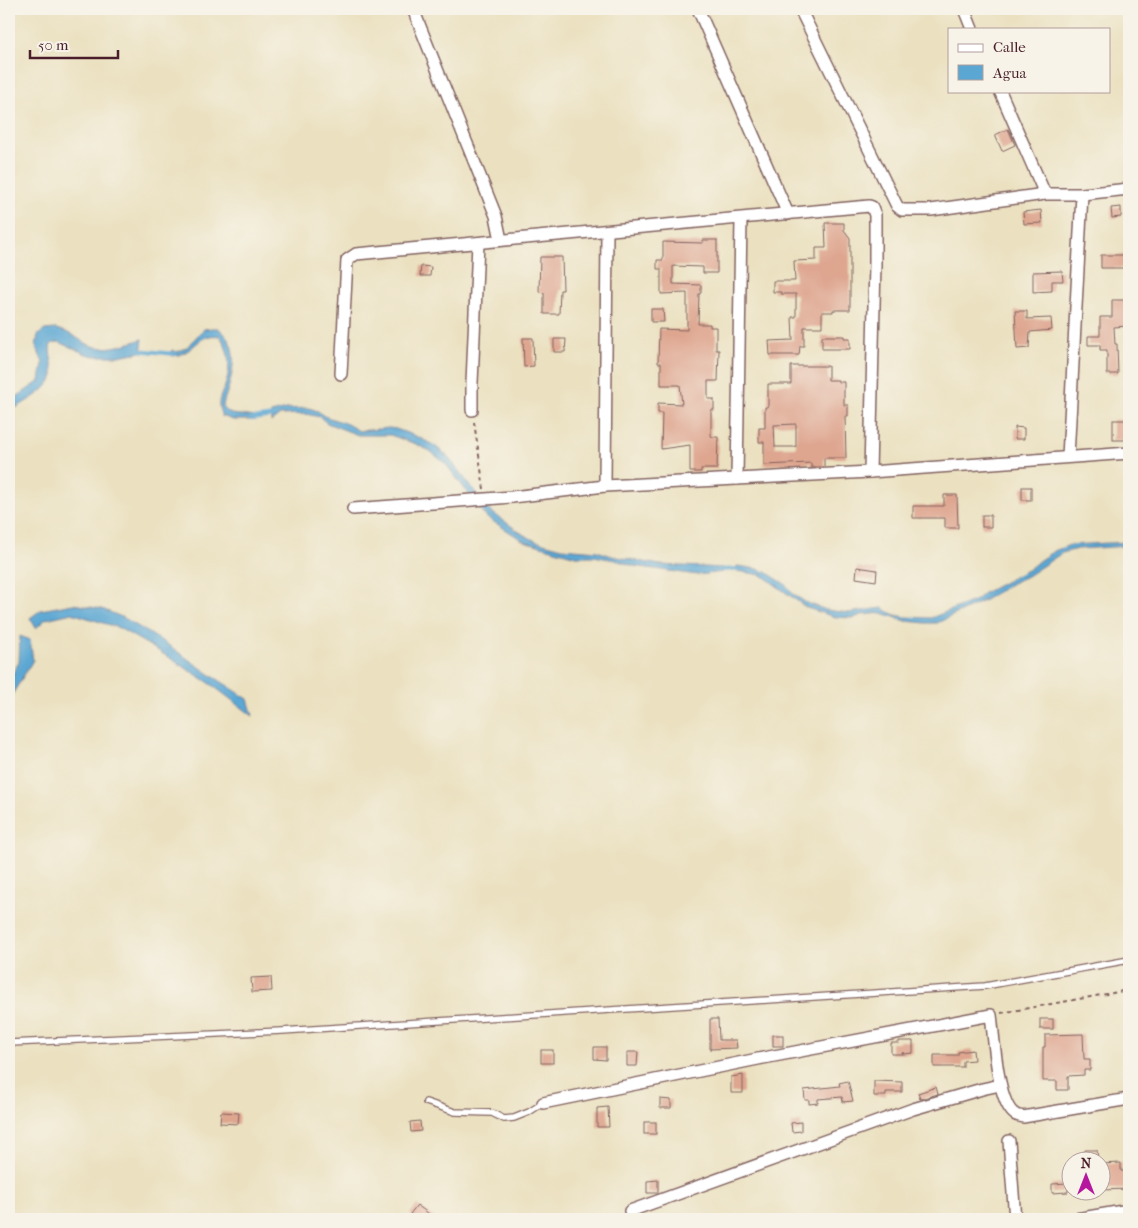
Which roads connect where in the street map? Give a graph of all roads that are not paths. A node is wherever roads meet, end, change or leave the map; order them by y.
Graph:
1 (413, 9) edge
2 (698, 9) edge
3 (800, 9) edge
4 (964, 9) edge
5 (972, 28) edge
6 (1000, 92) edge
7 (1129, 189) edge
8 (1045, 194) junction
9 (1082, 194) junction
10 (788, 214) junction
11 (741, 219) junction
12 (607, 231) junction
13 (501, 240) junction
14 (478, 243) junction
15 (341, 374) dead end
16 (472, 410) road end
17 (1129, 452) edge
18 (1068, 457) junction
19 (870, 472) junction
20 (737, 479) junction
21 (605, 486) junction
22 (353, 509) dead end
23 (1129, 960) edge
24 (9, 1043) edge
25 (1000, 1085) junction
26 (1129, 1099) edge
27 (426, 1102) dead end
28 (543, 1103) joint
29 (1009, 1141) dead end
30 (1129, 1210) edge
31 (630, 1211) dead end
32 (1015, 1219) edge
33 (1076, 1219) edge

1 - 13 street
2 - 10 street
3 - 8 street
4 - 5 street
6 - 8 street
7 - 9 street
8 - 9 street
9 - 18 street
10 - 11 street
10 - 19 street
11 - 12 street
11 - 20 street
12 - 13 street
12 - 21 street
13 - 14 street
14 - 15 street
14 - 16 street
17 - 18 street
18 - 19 street
19 - 20 street
20 - 21 street
21 - 22 street
23 - 24 lane
25 - 26 street
25 - 28 street
25 - 31 street
27 - 28 lane
29 - 32 street
30 - 33 street

